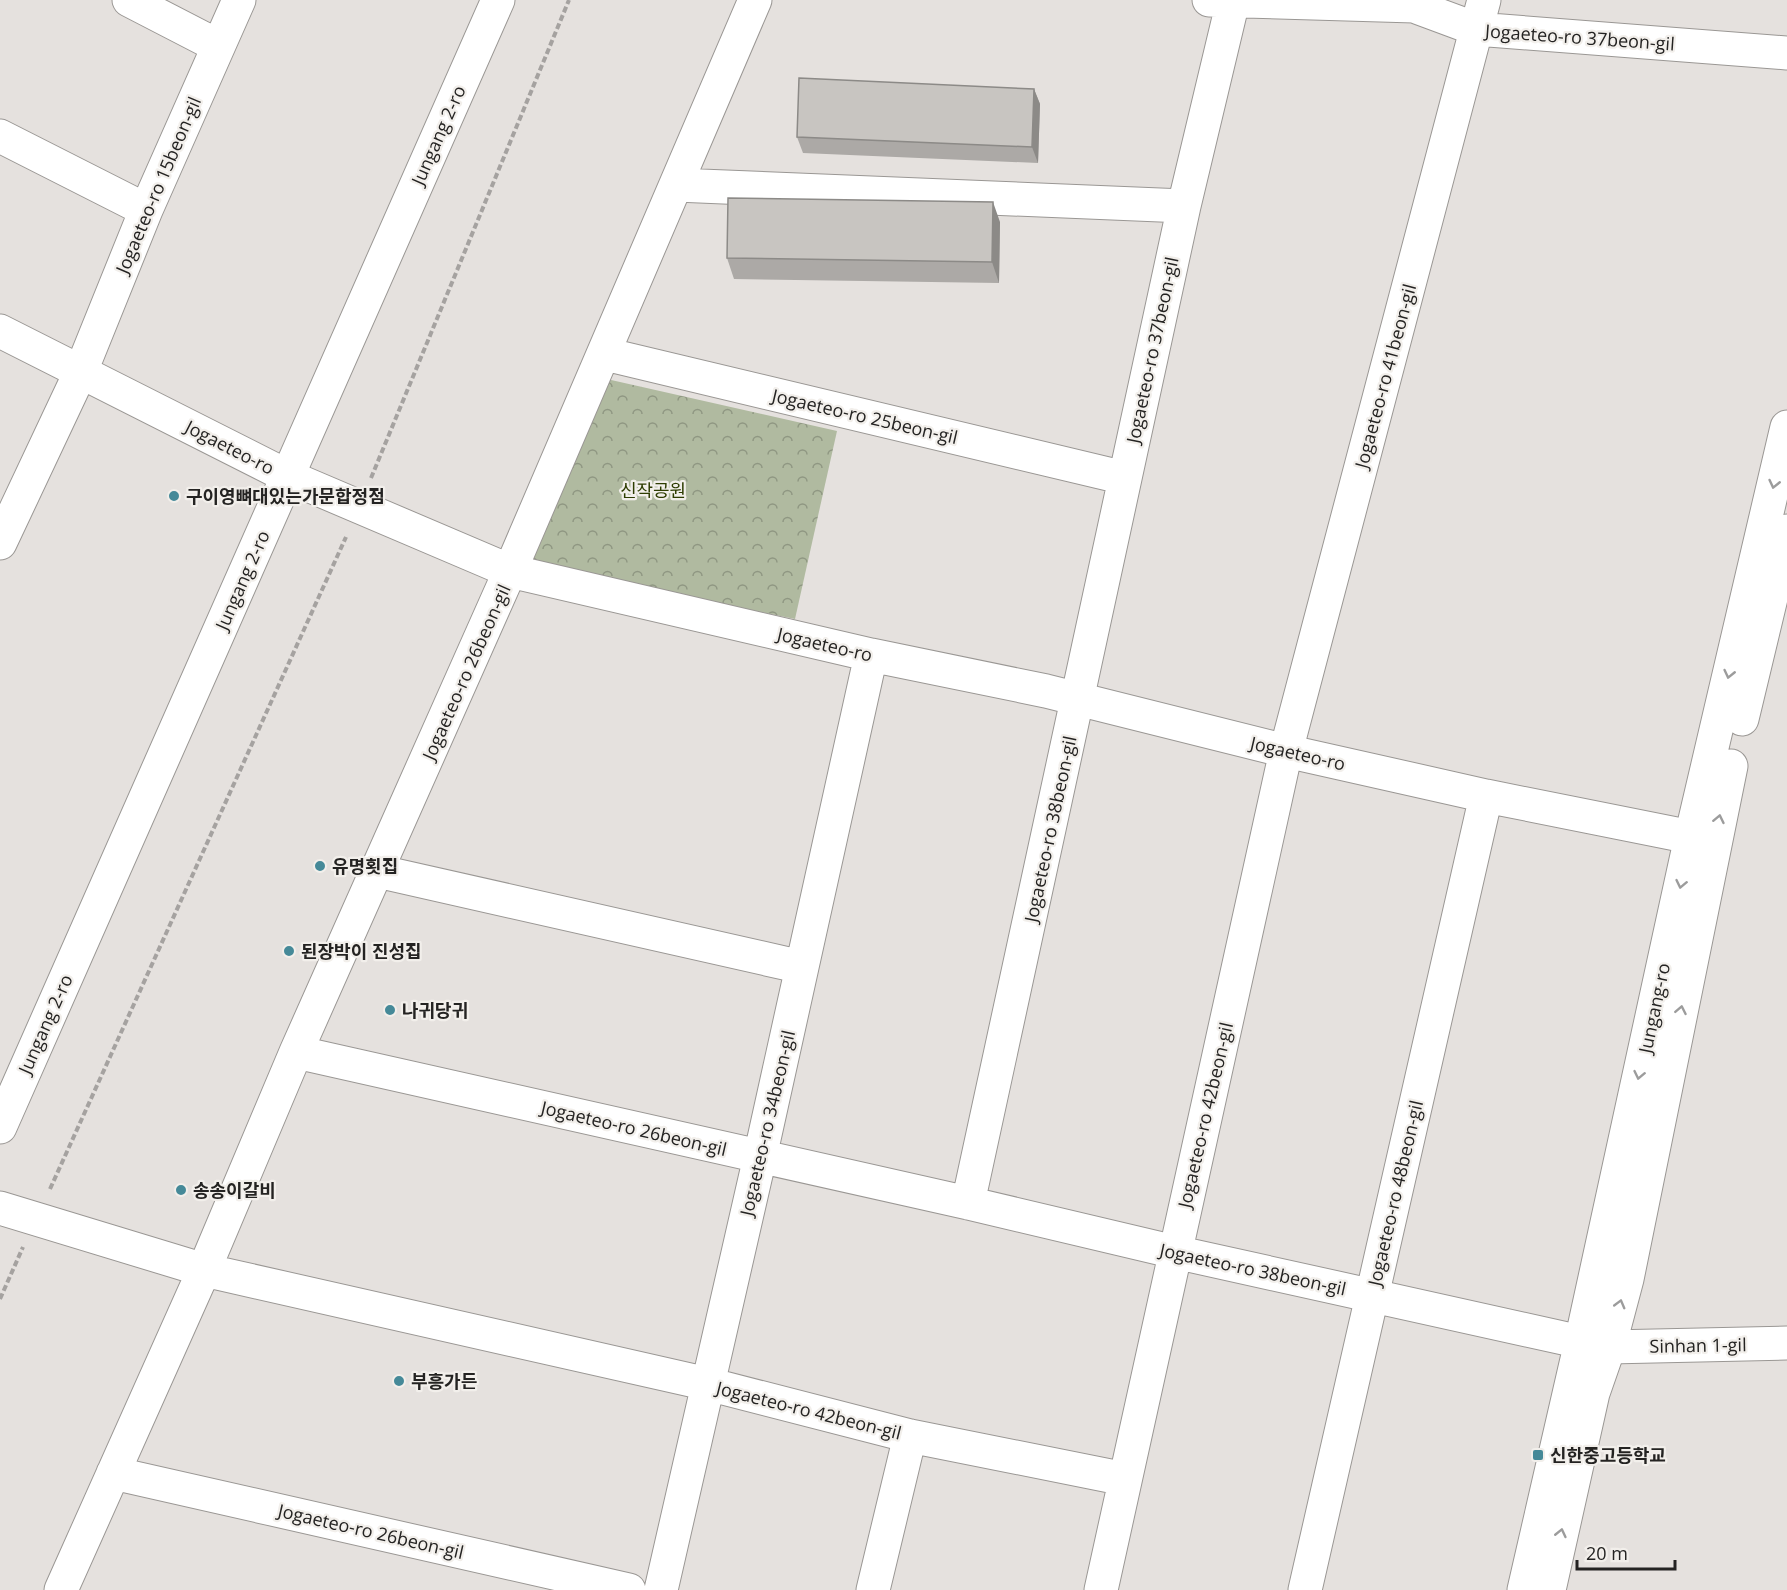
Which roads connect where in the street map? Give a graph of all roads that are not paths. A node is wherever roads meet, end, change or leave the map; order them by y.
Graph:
1 (129, 0) edge
2 (239, 0) edge
3 (498, 0) edge
4 (755, 0) edge
5 (1221, 1) edge
6 (1480, 15) edge
7 (218, 46) junction
8 (1787, 53) edge
9 (0, 136) edge
10 (676, 185) junction
11 (1184, 206) junction
12 (147, 210) junction
13 (0, 331) edge
14 (605, 354) junction
15 (81, 371) junction
16 (1787, 427) edge
17 (288, 476) junction
18 (1125, 478) junction
19 (1787, 531) edge
20 (0, 543) edge
21 (510, 572) junction
22 (871, 655) junction
23 (1078, 700) junction
24 (1286, 751) junction
25 (1486, 796) junction
26 (1691, 837) junction
27 (377, 871) junction
28 (802, 966) junction
29 (296, 1052) junction
30 (0, 1127) edge
31 (760, 1157) junction
32 (968, 1203) junction
33 (0, 1208) edge
34 (1175, 1252) junction
35 (204, 1270) junction
36 (1371, 1294) junction
37 (1787, 1343) edge
38 (1595, 1345) junction
39 (708, 1384) junction
40 (910, 1436) junction
41 (113, 1473) junction
42 (1125, 1479) junction
43 (61, 1590) edge
44 (629, 1590) edge
45 (660, 1590) edge
46 (873, 1590) edge
47 (1101, 1590) edge
48 (1305, 1590) edge
49 (1524, 1590) edge
50 (1548, 1590) edge

1 - 7 street
2 - 7 street, Jogaeteo-ro 15beon-gil
3 - 17 street, Jungang 2-ro
4 - 10 street
5 - 6 street, Jogaeteo-ro 37beon-gil
5 - 11 street, Jogaeteo-ro 37beon-gil
6 - 8 street, Jogaeteo-ro 37beon-gil
6 - 24 street, Jogaeteo-ro 41beon-gil
7 - 12 street, Jogaeteo-ro 15beon-gil
9 - 12 street
10 - 11 street
10 - 14 street
11 - 18 street, Jogaeteo-ro 37beon-gil
12 - 15 street, Jogaeteo-ro 15beon-gil
13 - 15 street, Jogaeteo-ro
14 - 18 street, Jogaeteo-ro 25beon-gil
14 - 21 street
15 - 17 street, Jogaeteo-ro
15 - 20 street, Jogaeteo-ro 15beon-gil
16 -> 26 street, Jungang-ro
17 - 21 street, Jogaeteo-ro
17 - 30 street, Jungang 2-ro
18 - 23 street, Jogaeteo-ro 37beon-gil
38 -> 19 street, Jungang-ro
21 - 22 street, Jogaeteo-ro
21 - 27 street, Jogaeteo-ro 26beon-gil
22 - 23 street, Jogaeteo-ro
22 - 28 street, Jogaeteo-ro 34beon-gil
23 - 24 street, Jogaeteo-ro
23 - 32 street, Jogaeteo-ro 38beon-gil
24 - 25 street, Jogaeteo-ro
24 - 34 street, Jogaeteo-ro 42beon-gil
25 - 26 street, Jogaeteo-ro
25 - 36 street, Jogaeteo-ro 48beon-gil
26 -> 38 street, Jungang-ro
27 - 28 street
27 - 29 street, Jogaeteo-ro 26beon-gil
28 - 31 street, Jogaeteo-ro 34beon-gil
29 - 31 street, Jogaeteo-ro 26beon-gil
29 - 35 street, Jogaeteo-ro 26beon-gil
31 - 32 street, Jogaeteo-ro 38beon-gil
31 - 39 street, Jogaeteo-ro 34beon-gil
32 - 34 street, Jogaeteo-ro 38beon-gil
33 - 35 street
34 - 36 street, Jogaeteo-ro 38beon-gil
34 - 42 street, Jogaeteo-ro 42beon-gil
35 - 39 street
35 - 41 street, Jogaeteo-ro 26beon-gil
36 - 38 street, Jogaeteo-ro 38beon-gil
36 - 48 street, Jogaeteo-ro 48beon-gil
37 - 38 street, Sinhan 1-gil
38 - 49 street, Jungang-ro
50 -> 38 street, Jungang-ro
39 - 40 street, Jogaeteo-ro 42beon-gil
39 - 45 street, Jogaeteo-ro 34beon-gil
40 - 42 street, Jogaeteo-ro 42beon-gil
40 - 46 street, Jogaeteo-ro 42beon-gil
41 - 43 street, Jogaeteo-ro 26beon-gil
41 - 44 street, Jogaeteo-ro 26beon-gil
42 - 47 street, Jogaeteo-ro 42beon-gil

